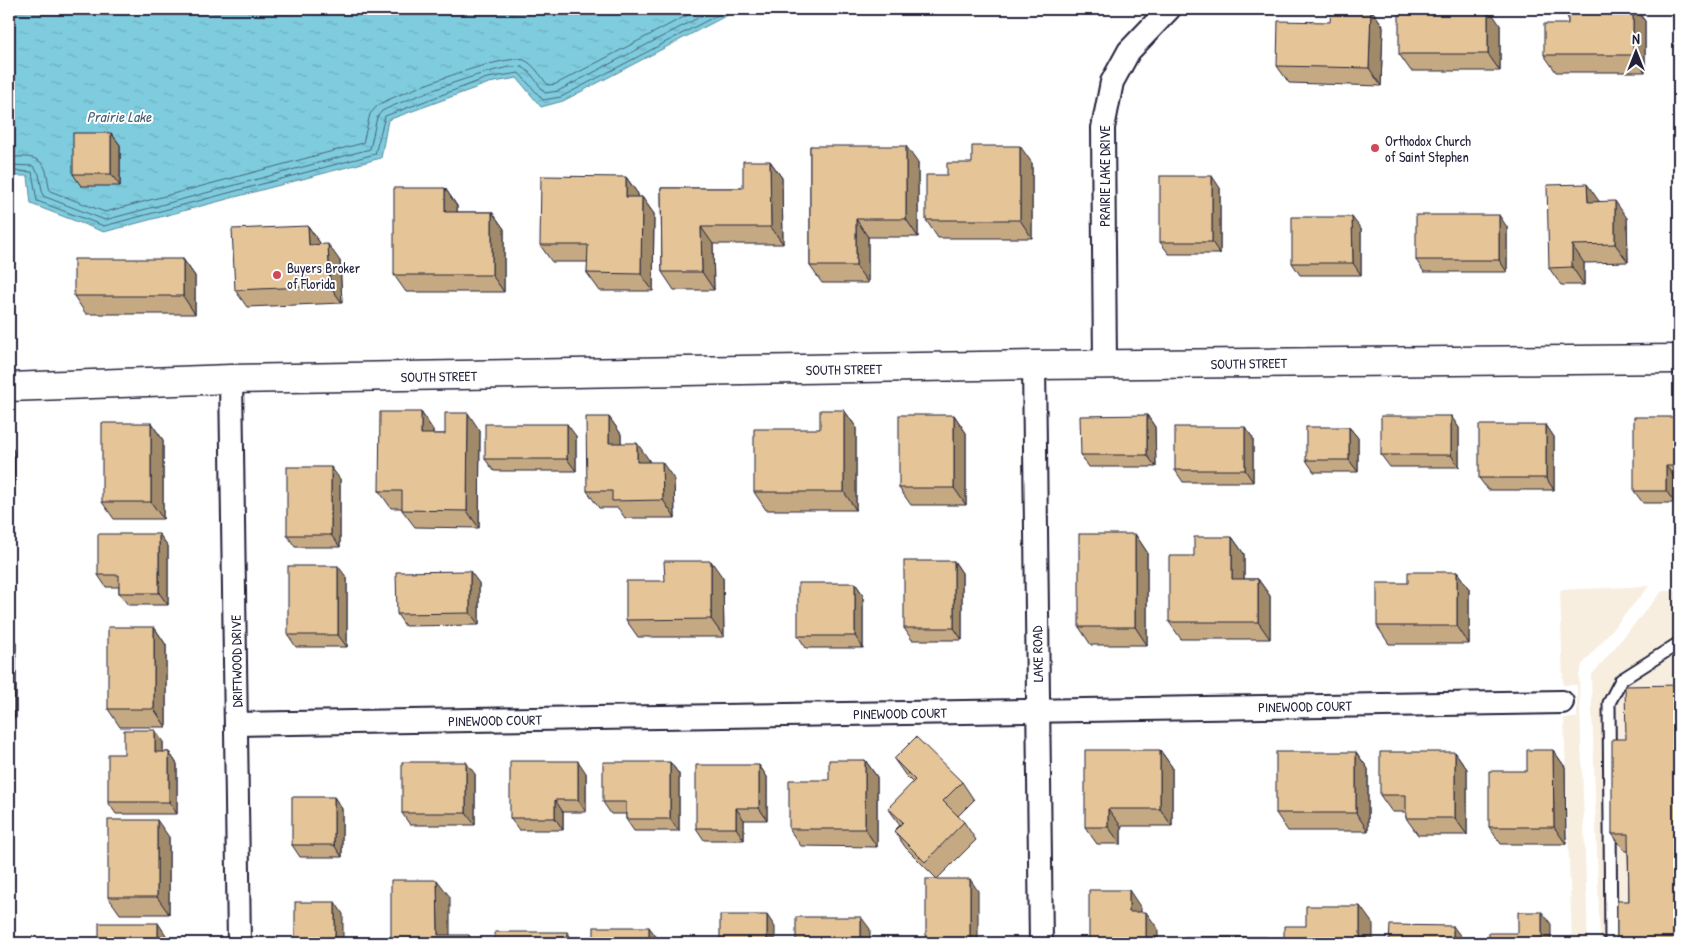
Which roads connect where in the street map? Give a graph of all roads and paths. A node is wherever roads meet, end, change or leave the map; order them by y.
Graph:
1 (1169, 9) edge
2 (1679, 359) edge
3 (1034, 365) junction
4 (1105, 365) junction
5 (232, 379) junction
6 (9, 387) edge
7 (1679, 643) edge
8 (1562, 702) dead end
9 (1037, 711) junction
10 (237, 724) junction
11 (239, 943) edge
12 (1041, 943) edge
13 (1611, 943) edge

1 - 4 street, PRAIRIE LAKE DRIVE
2 - 4 street, SOUTH STREET
3 - 4 street, SOUTH STREET
3 - 5 street, SOUTH STREET
3 - 9 street, LAKE ROAD
5 - 6 street, SOUTH STREET
5 - 10 street, DRIFTWOOD DRIVE
7 - 13 lane
8 - 9 street, PINEWOOD COURT
9 - 10 street, PINEWOOD COURT
9 - 12 street, LAKE ROAD
10 - 11 street, DRIFTWOOD DRIVE

